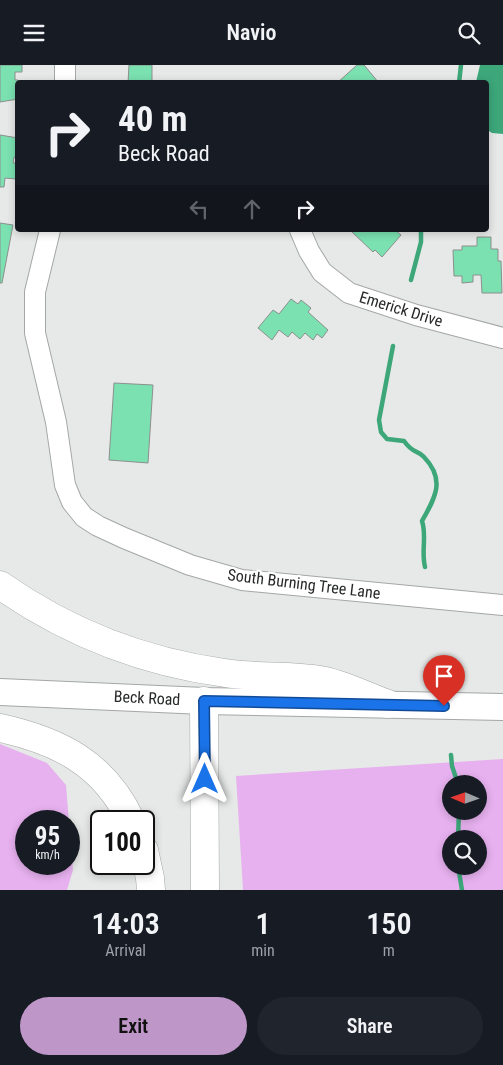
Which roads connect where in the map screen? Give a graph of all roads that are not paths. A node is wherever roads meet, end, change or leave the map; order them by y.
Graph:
1 (65, 65) edge
2 (65, 80) edge
3 (49, 232) edge
4 (301, 232) edge
5 (503, 337) edge
6 (0, 585) edge
7 (503, 605) edge
8 (0, 692) edge
9 (204, 701) junction
10 (388, 705) junction
11 (503, 707) edge
12 (0, 728) edge
13 (124, 810) edge
14 (148, 875) edge
15 (151, 890) edge
16 (205, 890) edge

1 - 2 street
3 - 7 street, South Burning Tree Lane
4 - 5 street, Emerick Drive
6 - 10 highway
8 - 9 main road, Beck Road
9 - 10 main road, Beck Road
9 - 16 highway
10 - 11 main road, Beck Road
12 - 13 highway
14 - 15 highway

